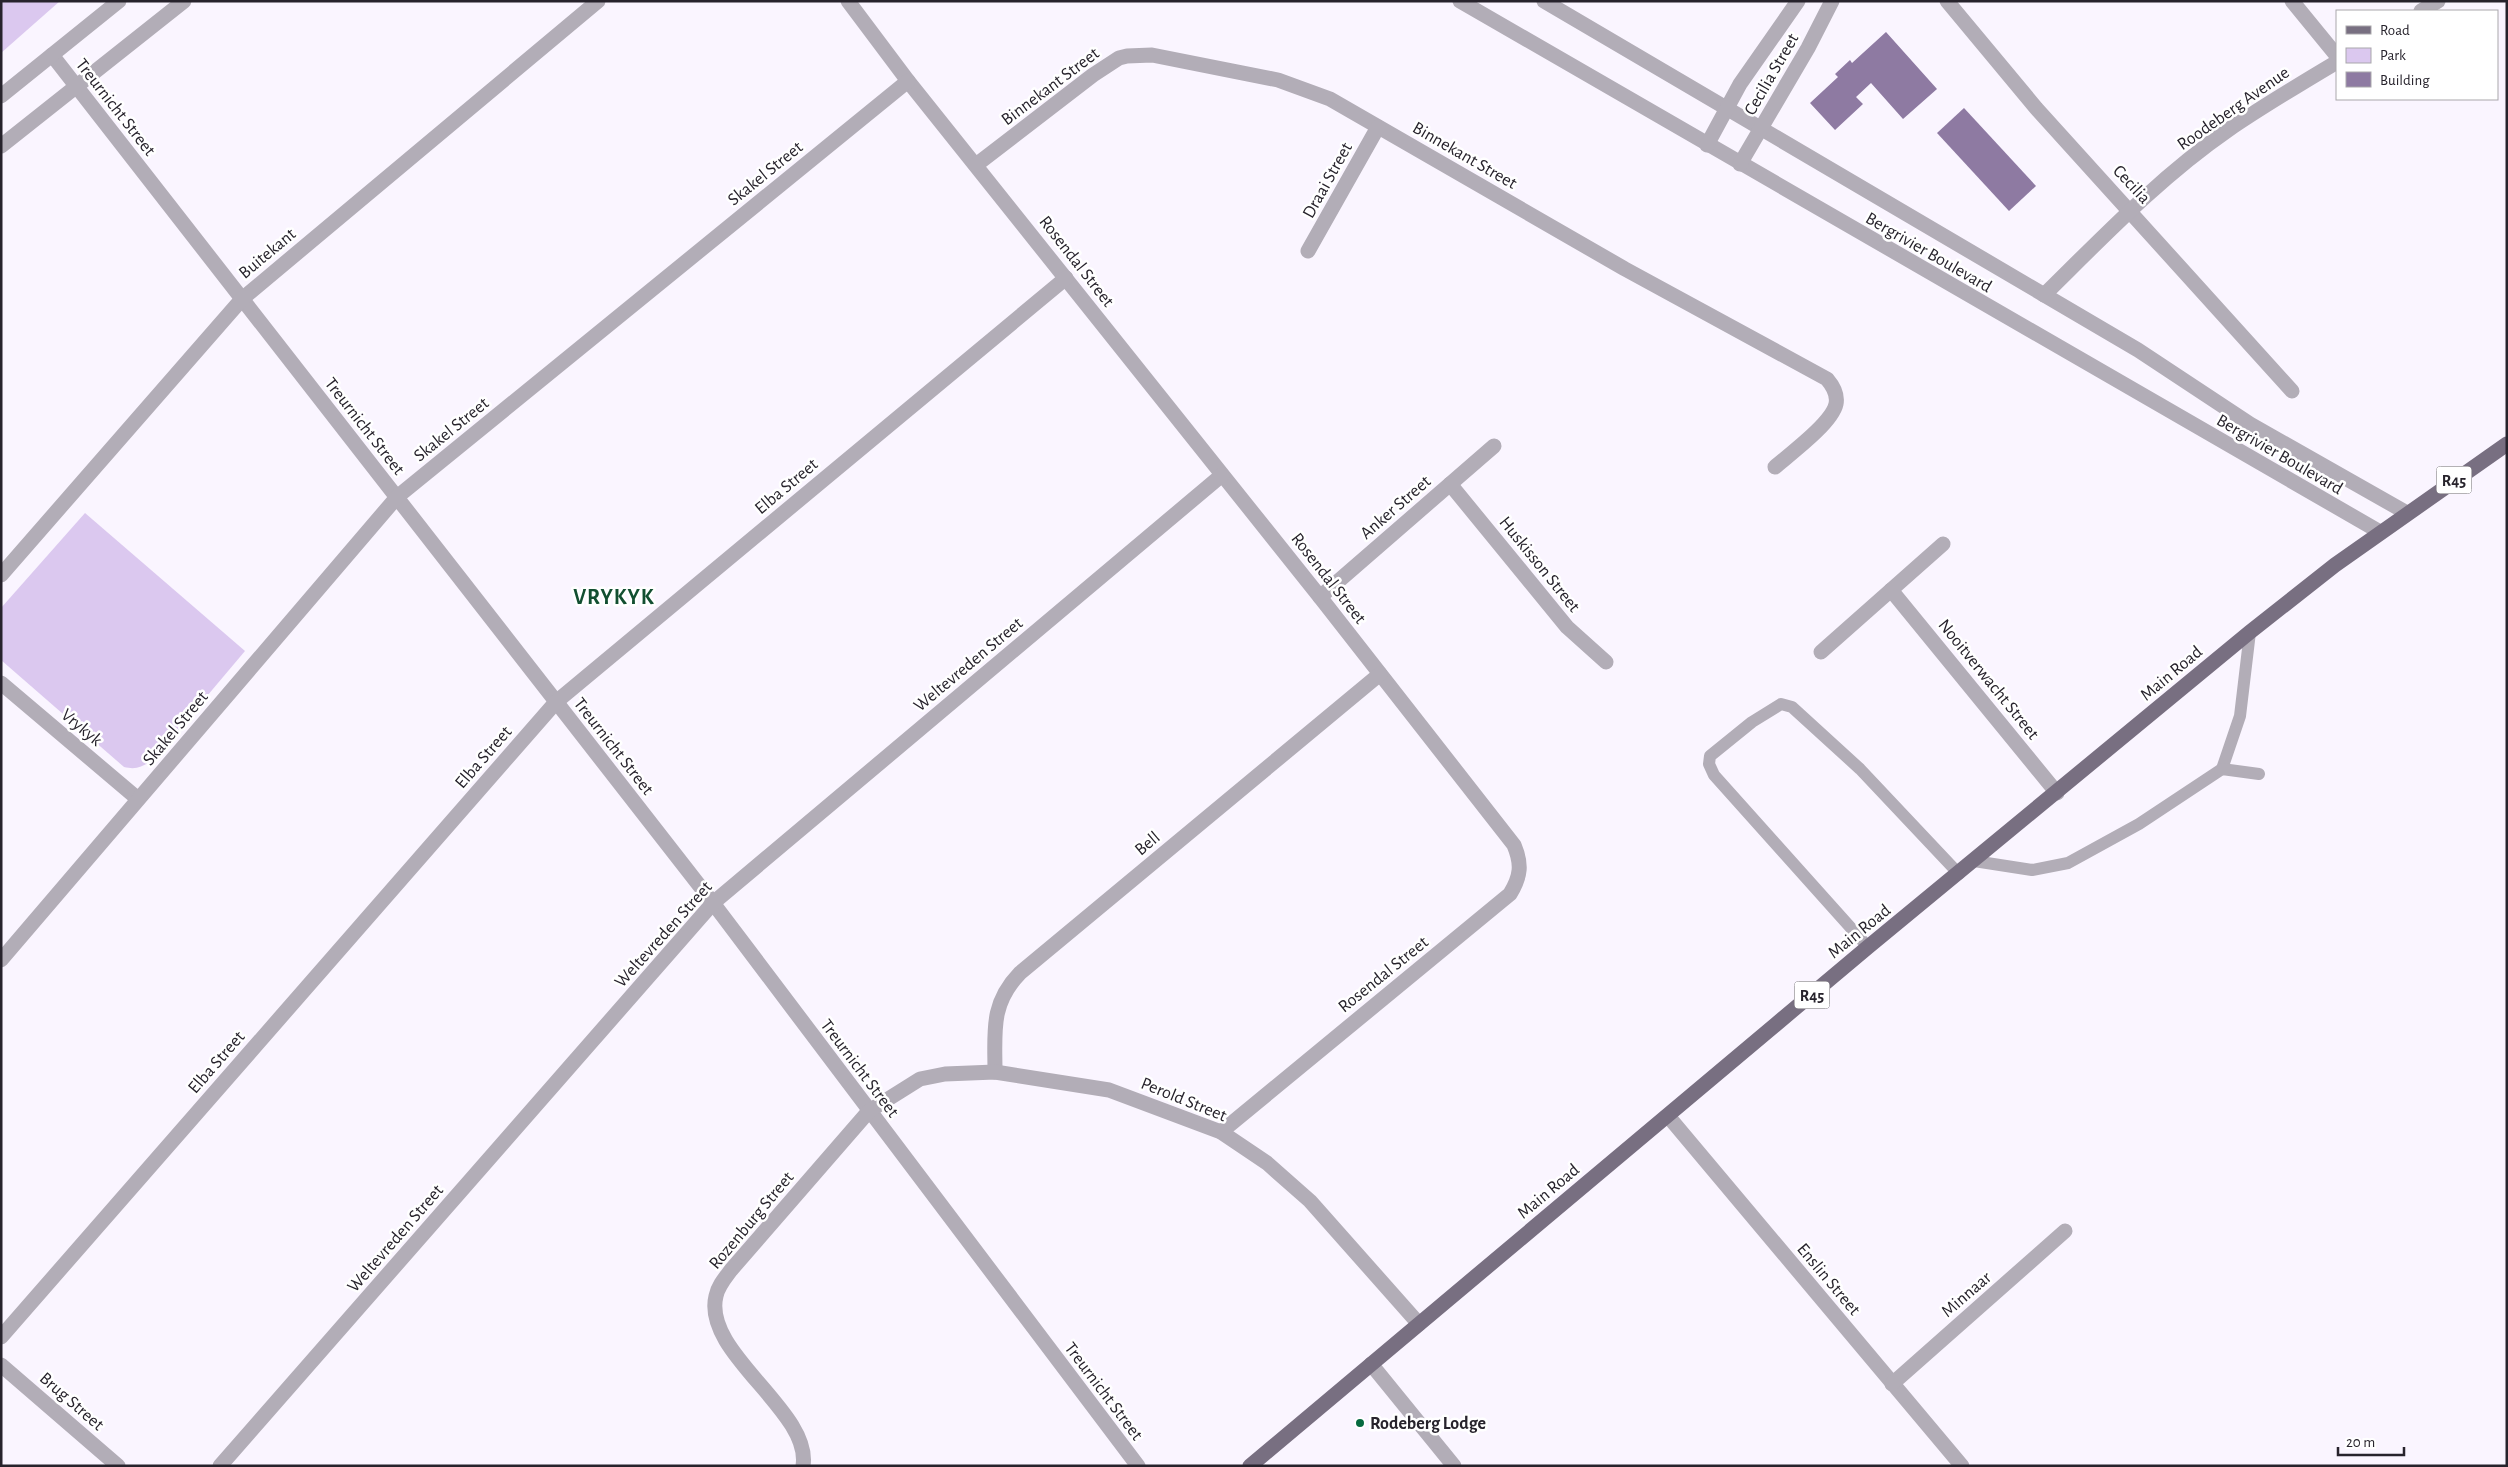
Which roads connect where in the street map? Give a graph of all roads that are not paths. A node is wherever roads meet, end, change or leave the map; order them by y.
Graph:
1 (118, 1) edge
2 (184, 1) edge
3 (598, 1) edge
4 (848, 1) edge
5 (1460, 1) edge
6 (1544, 1) edge
7 (1798, 1) edge
8 (1832, 1) edge
9 (1947, 1) edge
10 (2292, 1) edge
11 (2438, 1) edge
12 (2423, 10) edge
13 (52, 55) junction
14 (2336, 55) edge
15 (2336, 63) edge
16 (908, 81) junction
17 (76, 86) junction
18 (1, 96) edge
19 (1728, 107) junction
20 (1378, 127) junction
21 (1761, 128) junction
22 (1707, 145) junction
23 (1, 146) edge
24 (1740, 164) junction
25 (976, 165) junction
26 (2131, 211) junction
27 (1308, 251) dead end
28 (1066, 278) junction
29 (2044, 294) junction
30 (242, 299) junction
31 (2292, 391) dead end
32 (2507, 444) edge
33 (1494, 446) dead end
34 (1775, 467) dead end
35 (1222, 475) junction
36 (1450, 484) junction
37 (396, 497) junction
38 (2407, 513) junction
39 (2380, 532) junction
40 (1944, 544) dead end
41 (1, 576) edge
42 (1891, 590) junction
43 (1320, 597) junction
44 (2250, 632) junction
45 (1821, 652) dead end
46 (1606, 662) dead end
47 (1380, 674) junction
48 (1, 683) edge
49 (556, 702) junction
50 (2222, 769) junction
51 (2259, 774) dead end
52 (2057, 793) junction
53 (138, 799) junction
54 (1974, 862) junction
55 (1959, 874) junction
56 (713, 903) junction
57 (1868, 947) junction
58 (1, 960) edge
59 (995, 1072) junction
60 (869, 1111) junction
61 (1668, 1116) junction
62 (1221, 1132) junction
63 (2065, 1231) dead end
64 (1419, 1324) junction
65 (1, 1337) edge
66 (1371, 1364) junction
67 (1, 1365) edge
68 (1892, 1384) junction
69 (118, 1466) edge
70 (220, 1466) edge
71 (803, 1466) edge
72 (1138, 1466) edge
73 (1250, 1466) edge
74 (1454, 1466) edge
75 (1962, 1466) edge

1 - 13 street
2 - 17 street
3 - 30 street, Buitekant
4 - 16 street, Rosendal Street
5 - 22 street, Bergrivier Boulevard
6 - 19 street, Bergrivier Boulevard
7 - 19 street, Cecilia Street
8 - 21 street, Cecilia Street
9 - 26 street, Cecilia
10 - 14 street
11 - 12 street
13 - 17 street, Treurnicht Street
13 - 18 street
15 - 26 street, Roodeberg Avenue
16 - 25 street, Rosendal Street
16 - 37 street, Skakel Street
17 - 23 street
17 - 30 street, Treurnicht Street
19 - 21 street, Bergrivier Boulevard
19 - 22 street, Cecilia Street
20 - 25 street, Binnekant Street
20 - 27 street, Draai Street
20 - 34 street, Binnekant Street
21 - 24 street, Cecilia Street
21 - 29 street, Bergrivier Boulevard
22 - 24 street, Bergrivier Boulevard
24 - 39 street, Bergrivier Boulevard
25 - 28 street, Rosendal Street
26 - 29 street, Roodeberg Avenue
26 - 31 street, Cecilia
28 - 35 street, Rosendal Street
28 - 49 street, Elba Street
29 - 38 street, Bergrivier Boulevard
30 - 37 street, Treurnicht Street
30 - 41 street, Buitekant
32 - 38 main road, Main Road / R45
33 - 36 street, Anker Street
35 - 43 street, Rosendal Street
35 - 56 street, Weltevreden Street
36 - 43 street, Anker Street
36 - 46 street, Huskisson Street
37 - 49 street, Treurnicht Street
37 - 53 street, Skakel Street
38 - 39 main road, Main Road / R45
39 - 44 main road, Main Road / R45
40 - 42 street
42 - 45 street
42 - 52 street, Nooitverwacht Street
43 - 47 street, Rosendal Street
44 - 50 lane
44 - 52 main road, Main Road / R45
47 - 59 street, Bell
47 - 62 street, Rosendal Street
48 - 53 street, Vrykyk
49 - 56 street, Treurnicht Street
49 - 65 street, Elba Street
50 - 51 lane
50 - 54 lane
52 - 54 main road, Main Road / R45
53 - 58 street, Skakel Street
54 - 55 main road, Main Road / R45
55 - 57 main road, Main Road / R45
55 - 57 lane
56 - 60 street, Treurnicht Street
56 - 70 street, Weltevreden Street
57 - 61 main road, Main Road / R45
59 - 60 street, Perold Street
59 - 62 street, Perold Street
60 - 71 street, Rozenburg Street
60 - 72 street, Treurnicht Street
61 - 64 main road, Main Road / R45
61 - 68 street, Enslin Street
62 - 64 street, Perold Street
63 - 68 street, Minnaar
64 - 66 main road, Main Road / R45
66 - 73 main road, Main Road / R45
66 - 74 street
67 - 69 street, Brug Street
68 - 75 street, Enslin Street

